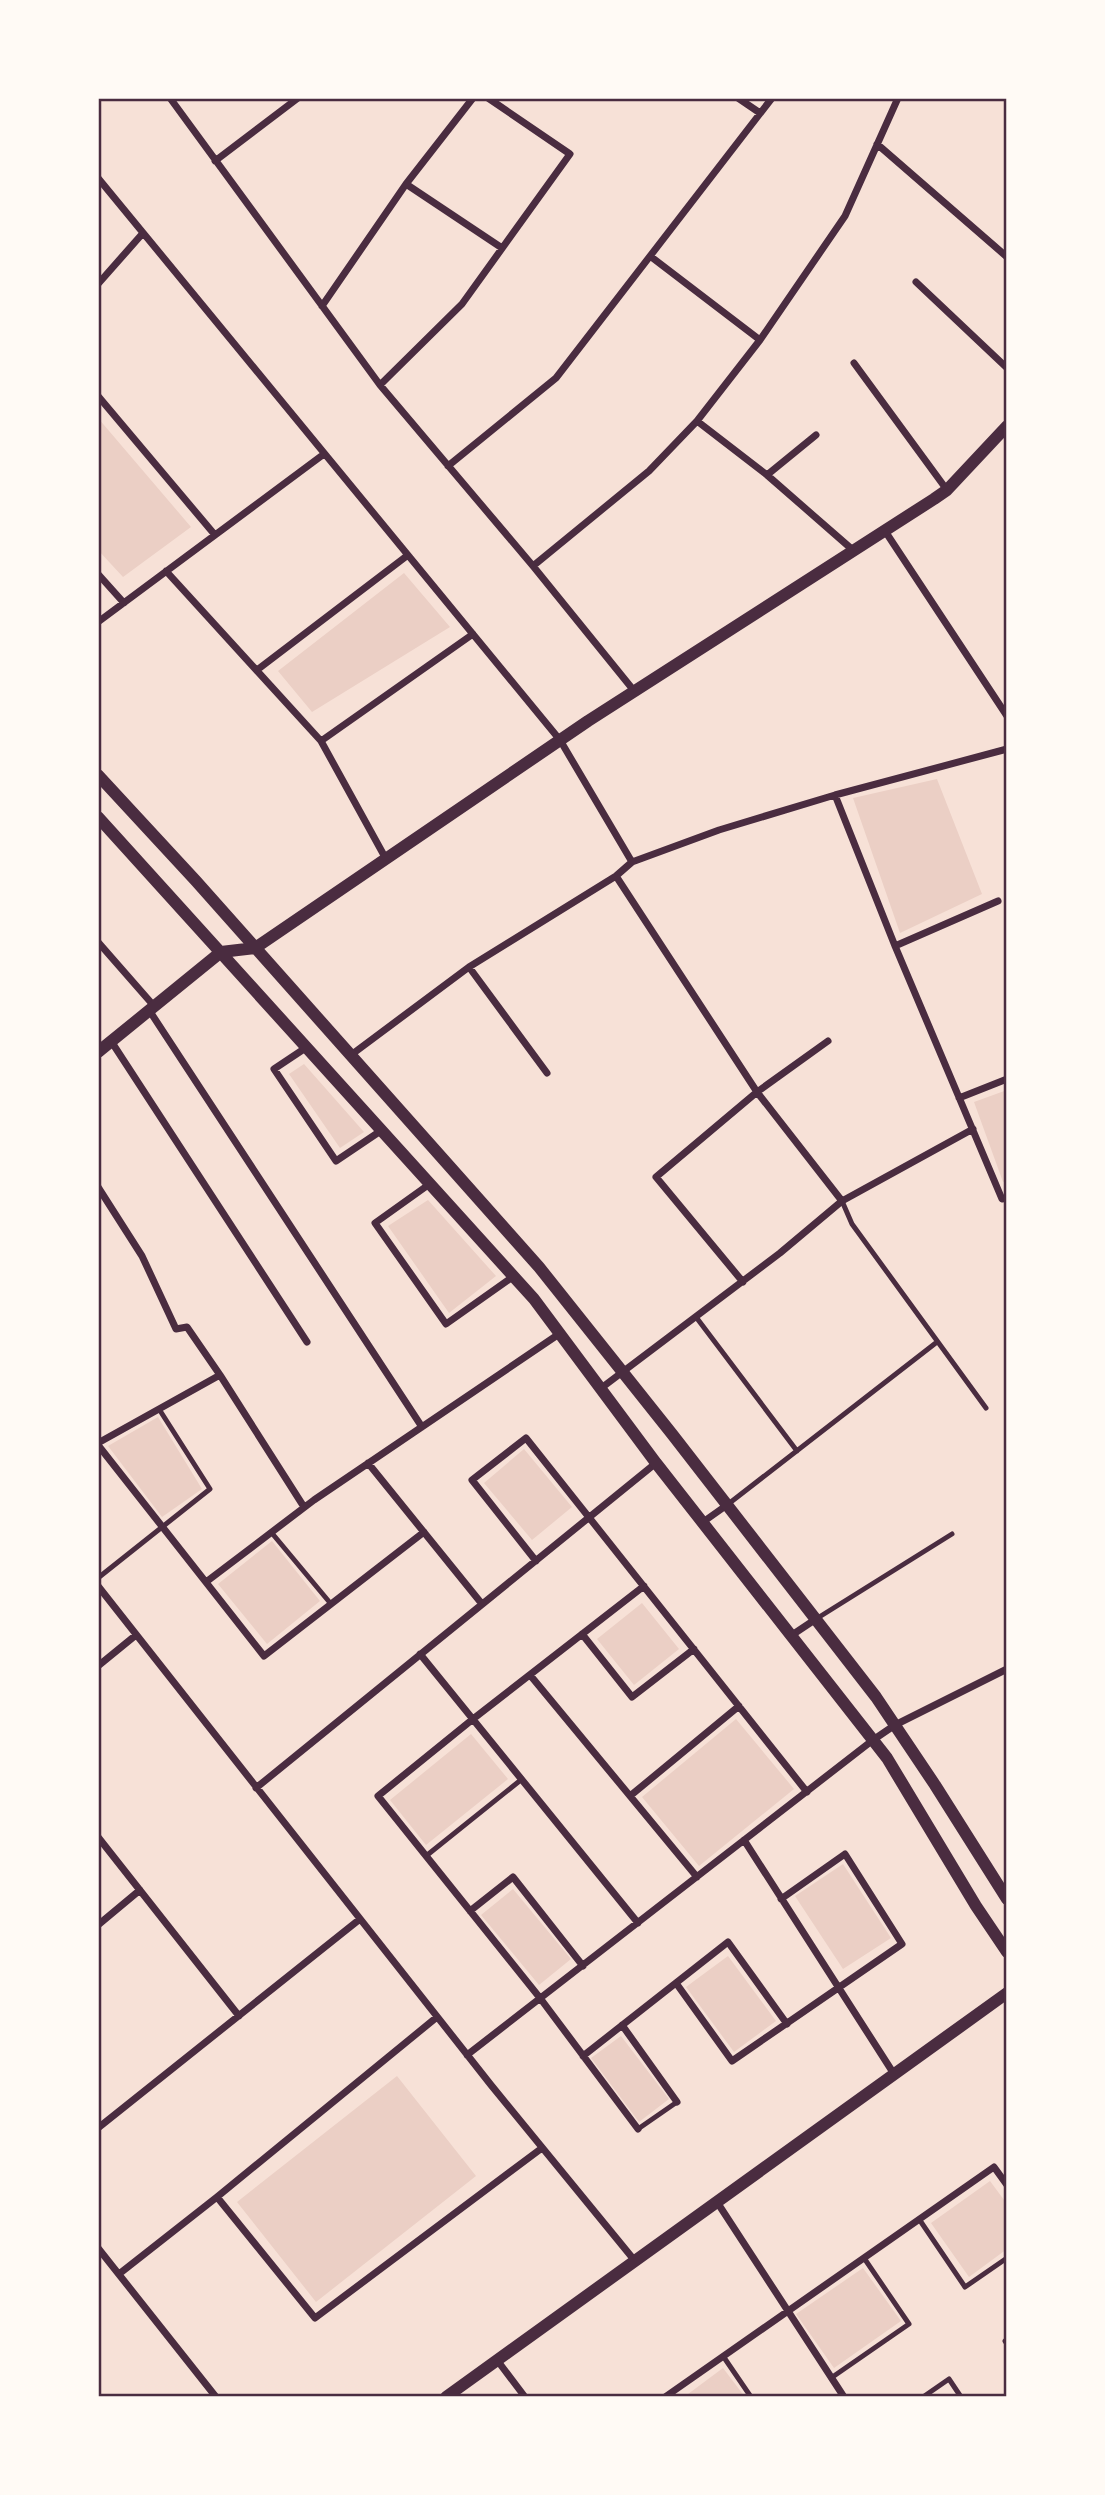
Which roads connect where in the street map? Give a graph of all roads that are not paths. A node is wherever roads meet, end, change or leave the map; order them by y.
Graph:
1 (170, 98) edge
2 (298, 98) edge
3 (473, 98) edge
4 (488, 98) edge
5 (738, 98) edge
6 (772, 98) edge
7 (898, 98) edge
8 (760, 113) junction
9 (877, 144) junction
10 (215, 162) junction
11 (98, 178) edge
12 (406, 184) junction
13 (143, 233) junction
14 (502, 248) junction
15 (650, 256) junction
16 (1007, 257) edge
17 (916, 282) dead end
18 (98, 284) edge
19 (322, 306) junction
20 (760, 340) junction
21 (854, 363) dead end
22 (1007, 368) edge
23 (380, 385) junction
24 (98, 396) edge
25 (697, 421) junction
26 (1007, 426) edge
27 (816, 435) dead end
28 (324, 454) junction
29 (448, 466) junction
30 (766, 475) junction
31 (947, 490) junction
32 (885, 531) junction
33 (215, 535) junction
34 (854, 551) junction
35 (408, 555) junction
36 (533, 566) junction
37 (166, 571) junction
38 (98, 574) edge
39 (124, 603) junction
40 (98, 622) edge
41 (473, 634) junction
42 (257, 670) junction
43 (635, 692) junction
44 (1007, 716) edge
45 (560, 740) junction
46 (321, 741) junction
47 (1007, 749) edge
48 (98, 775) edge
49 (835, 794) junction
50 (98, 817) edge
51 (386, 859) junction
52 (632, 862) junction
53 (616, 876) junction
54 (998, 901) dead end
55 (98, 942) edge
56 (895, 946) junction
57 (255, 947) junction
58 (221, 952) junction
59 (468, 967) junction
60 (152, 1008) junction
61 (111, 1041) junction
62 (828, 1041) dead end
63 (307, 1047) junction
64 (98, 1052) edge
65 (351, 1055) junction
66 (547, 1073) dead end
67 (1007, 1079) edge
68 (757, 1092) junction
69 (959, 1098) junction
70 (973, 1129) junction
71 (382, 1130) junction
72 (431, 1184) junction
73 (98, 1187) edge
74 (1007, 1198) edge
75 (842, 1202) junction
76 (514, 1276) junction
77 (743, 1282) junction
78 (696, 1317) junction
79 (559, 1334) junction
80 (307, 1342) dead end
81 (937, 1342) junction
82 (622, 1372) junction
83 (220, 1375) junction
84 (600, 1389) junction
85 (986, 1408) dead end
86 (159, 1409) junction
87 (422, 1427) junction
88 (98, 1444) edge
89 (797, 1451) junction
90 (368, 1463) junction
91 (656, 1463) junction
92 (727, 1505) junction
93 (304, 1507) junction
94 (589, 1517) junction
95 (703, 1522) junction
96 (162, 1527) junction
97 (271, 1532) junction
98 (424, 1532) junction
99 (953, 1534) dead end
100 (536, 1561) junction
101 (98, 1578) edge
102 (206, 1582) junction
103 (98, 1586) edge
104 (644, 1586) junction
105 (331, 1604) junction
106 (482, 1604) junction
107 (816, 1619) junction
108 (582, 1634) junction
109 (136, 1635) junction
110 (792, 1635) junction
111 (694, 1649) junction
112 (420, 1654) junction
113 (98, 1666) edge
114 (1007, 1669) edge
115 (530, 1675) junction
116 (738, 1706) junction
117 (473, 1719) junction
118 (895, 1725) junction
119 (873, 1740) junction
120 (522, 1779) junction
121 (256, 1788) junction
122 (807, 1791) junction
123 (630, 1796) junction
124 (98, 1837) edge
125 (744, 1840) junction
126 (426, 1856) junction
127 (697, 1877) junction
128 (139, 1890) junction
129 (782, 1899) junction
130 (1007, 1899) edge
131 (470, 1911) junction
132 (360, 1919) junction
133 (638, 1923) junction
134 (98, 1925) edge
135 (1007, 1952) edge
136 (583, 1966) junction
137 (676, 1983) junction
138 (839, 1989) junction
139 (1007, 1993) edge
140 (540, 1998) junction
141 (239, 2015) junction
142 (437, 2017) junction
143 (787, 2024) junction
144 (622, 2025) junction
145 (467, 2055) junction
146 (583, 2056) junction
147 (894, 2074) junction
148 (677, 2102) joint
149 (98, 2129) edge
150 (638, 2129) joint
151 (542, 2148) junction
152 (1007, 2185) edge
153 (217, 2197) junction
154 (717, 2202) junction
155 (919, 2219) junction
156 (98, 2248) edge
157 (864, 2258) junction
158 (1007, 2258) edge
159 (635, 2261) junction
160 (119, 2274) junction
161 (788, 2311) junction
162 (723, 2356) junction
163 (497, 2360) junction
164 (831, 2378) junction
165 (667, 2396) edge
166 (216, 2397) edge
167 (446, 2397) edge
168 (525, 2397) edge
169 (751, 2397) edge
170 (844, 2397) edge
171 (923, 2397) edge
172 (961, 2397) edge

1 - 10 street
2 - 10 street
3 - 12 street
4 - 14 street
5 - 8 street
6 - 8 street
7 - 9 street
8 - 15 street
9 - 16 street
9 - 20 street
10 - 19 street
11 - 13 street
12 - 14 street
12 - 19 street
13 - 18 street
13 - 28 street
14 - 23 street
15 - 20 street
15 - 29 street
17 - 22 street
19 - 23 street
20 - 25 street
21 - 31 street
23 - 29 street
24 - 33 street
25 - 30 street
25 - 36 street
26 - 31 street
27 - 30 street
28 - 33 street
28 - 35 street
29 - 36 street
30 - 34 street
31 - 32 street
32 - 34 street
32 - 44 street
33 - 37 street
34 - 43 street
35 - 41 street
35 - 42 street
36 - 43 street
37 - 39 street
37 - 42 street
38 - 39 street
39 - 40 street
41 - 45 street
41 - 46 street
42 - 46 street
43 - 45 street
45 - 51 street
45 - 52 street
46 - 51 street
47 - 49 street
48 - 57 street
49 - 52 street
49 - 56 street
50 - 58 street
51 - 57 street
52 - 53 street
53 - 59 street
53 - 68 street
54 - 56 street
55 - 60 street
56 - 69 street
57 - 58 street
57 - 65 street
58 - 60 street
58 - 63 street
59 - 65 street
59 - 66 street
60 - 61 street
60 - 87 street
61 - 64 street
61 - 80 street
62 - 68 street
63 - 71 street
63 - 71 street
65 - 82 street
67 - 69 street
68 - 75 street
68 - 77 street
69 - 70 street
70 - 74 street
70 - 75 street
71 - 72 street
72 - 76 street
72 - 76 street
73 - 83 street
75 - 77 street
75 - 81 lane
76 - 79 street
77 - 78 street
78 - 82 street
78 - 89 lane
79 - 84 street
79 - 87 street
81 - 85 lane
81 - 89 lane
82 - 84 street
82 - 92 street
83 - 86 street
83 - 93 street
84 - 91 street
86 - 88 street
86 - 96 lane
87 - 90 street
88 - 96 street
89 - 92 lane
90 - 93 street
90 - 98 street
91 - 94 street
91 - 95 street
92 - 95 street
92 - 107 street
93 - 97 street
94 - 100 street
94 - 100 street
94 - 104 street
95 - 110 street
96 - 101 lane
96 - 102 street
97 - 102 street
97 - 105 lane
98 - 105 street
98 - 106 street
99 - 107 lane
100 - 106 street
102 - 105 street
103 - 109 street
104 - 108 street
104 - 111 street
106 - 112 street
107 - 110 street
107 - 118 street
108 - 111 street
108 - 115 street
109 - 113 street
109 - 121 street
110 - 119 street
111 - 116 street
112 - 117 street
112 - 121 street
114 - 118 street
115 - 117 street
115 - 123 street
116 - 122 street
116 - 123 street
117 - 120 street
117 - 126 street
118 - 119 street
118 - 130 street
119 - 122 street
119 - 135 street
120 - 126 lane
120 - 133 street
121 - 132 street
122 - 125 street
123 - 127 street
124 - 128 street
125 - 127 street
125 - 129 street
126 - 131 street
127 - 133 street
128 - 134 street
128 - 141 street
129 - 138 street
129 - 138 street
131 - 136 street
131 - 140 street
132 - 141 street
132 - 142 street
133 - 136 street
136 - 140 street
137 - 143 street
137 - 143 street
137 - 144 street
138 - 143 street
138 - 147 street
139 - 147 street
140 - 145 street
140 - 146 street
141 - 149 street
142 - 145 street
142 - 153 street
144 - 146 street
144 - 148 street
145 - 151 street
146 - 150 street
147 - 154 street
148 - 150 lane
151 - 153 street
151 - 159 street
152 - 155 street
153 - 160 street
154 - 159 street
154 - 161 street
155 - 157 street
155 - 158 lane
156 - 160 street
157 - 161 street
157 - 164 lane
159 - 163 street
160 - 166 street
161 - 162 street
161 - 164 street
162 - 165 street
162 - 169 lane
163 - 167 street
163 - 168 street
164 - 170 street
171 - 172 lane

